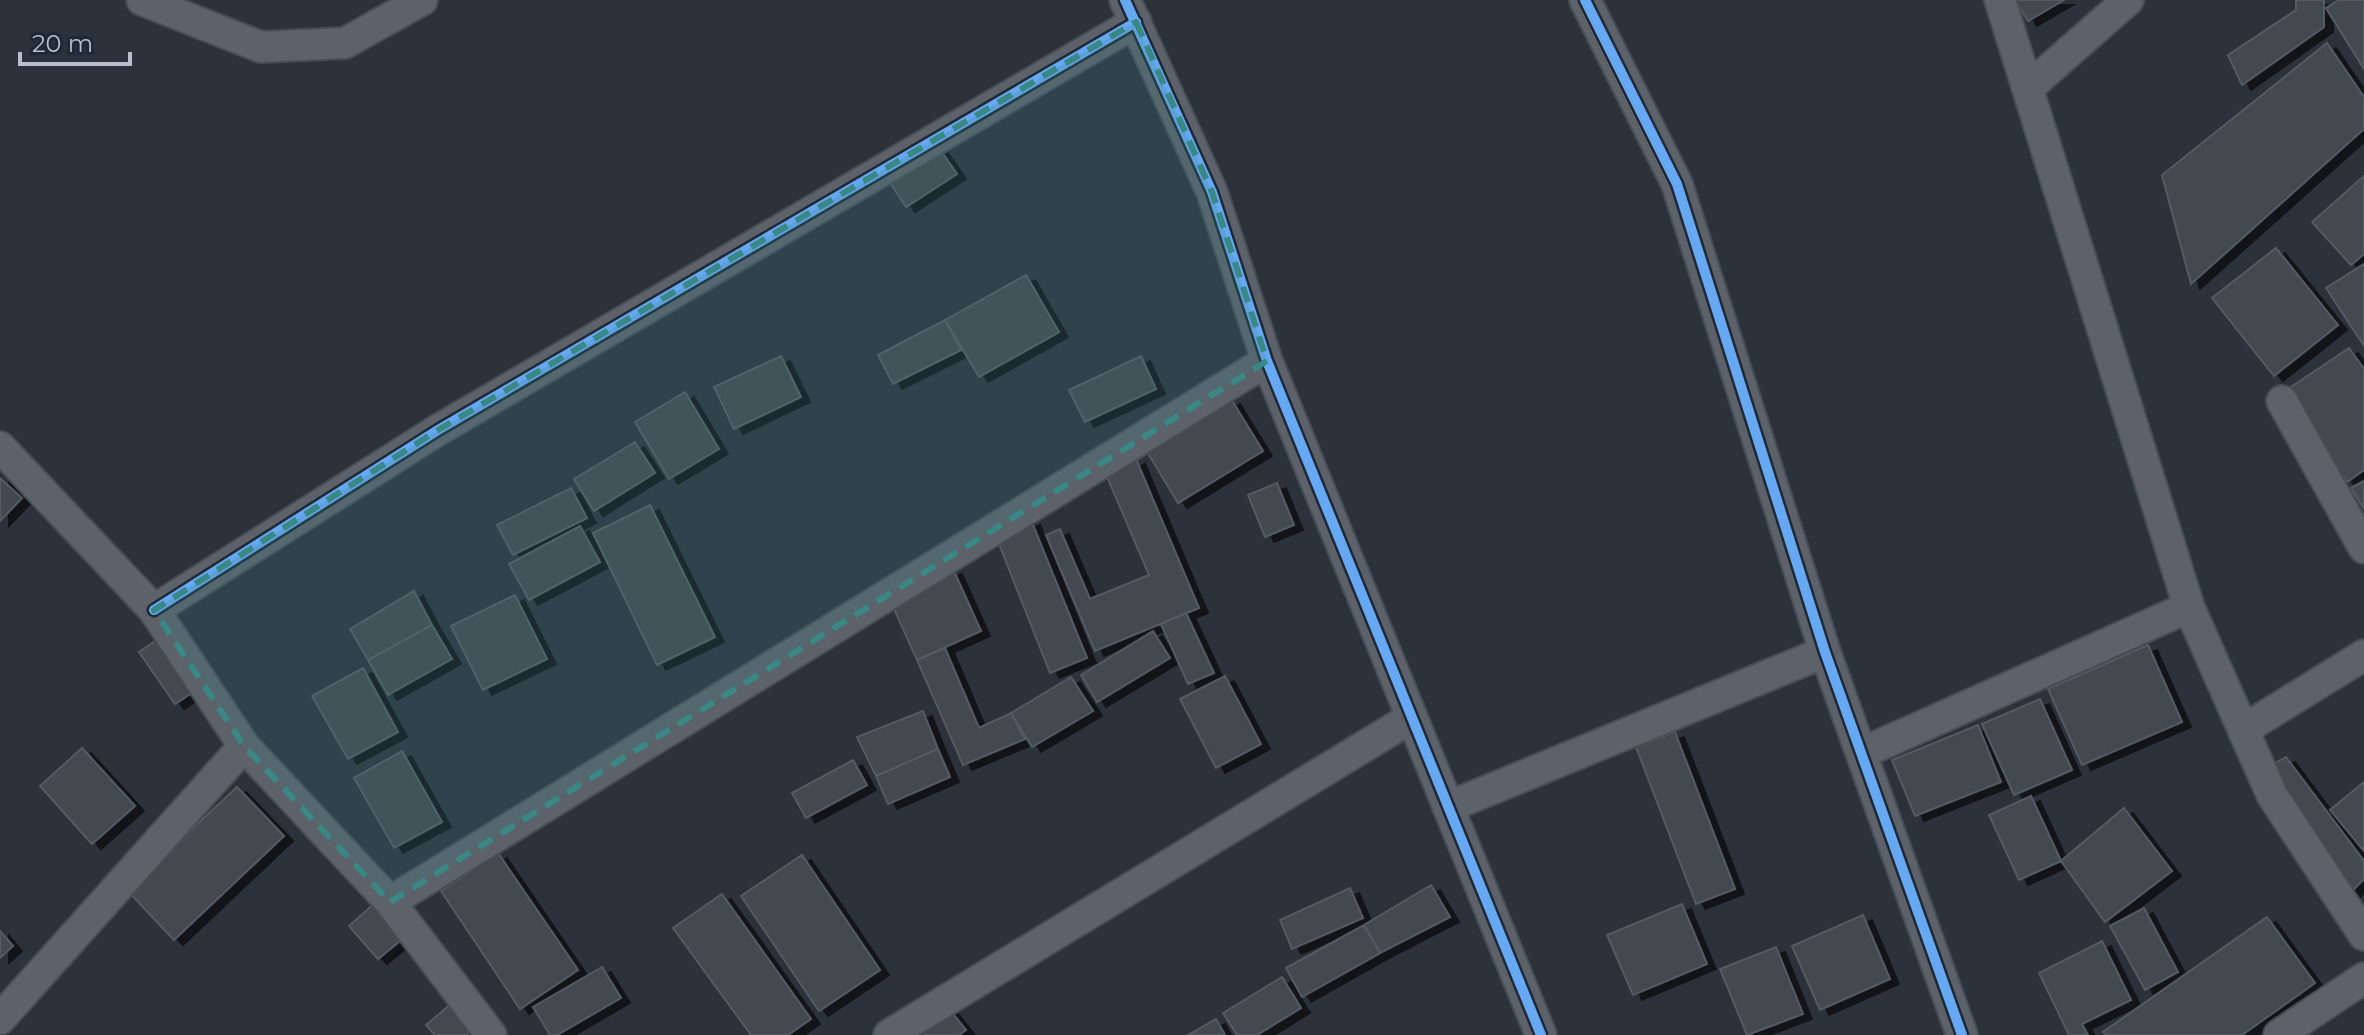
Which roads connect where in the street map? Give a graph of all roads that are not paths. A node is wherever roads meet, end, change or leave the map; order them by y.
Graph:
1 (142, 0) edge
2 (422, 0) edge
3 (1585, 0) edge
4 (2000, 0) edge
5 (2128, 0) edge
6 (1130, 11) edge
7 (2029, 87) junction
8 (1267, 361) junction
9 (2282, 401) dead end
10 (0, 447) edge
11 (2364, 548) edge
12 (2189, 607) junction
13 (154, 610) junction
14 (1825, 652) junction
15 (2364, 655) edge
16 (1411, 718) junction
17 (2243, 730) junction
18 (244, 746) junction
19 (1862, 753) junction
20 (1448, 807) junction
21 (390, 902) junction
22 (2364, 935) edge
23 (2364, 978) edge
24 (0, 1019) edge
25 (491, 1035) edge
26 (889, 1035) edge
27 (1541, 1035) edge
28 (1962, 1035) edge
29 (2279, 1035) edge

1 - 2 street
3 - 14 street
4 - 7 street
5 - 7 street
6 - 8 street
6 - 13 street
7 - 12 street
8 - 16 street
8 - 21 street
9 - 11 street
10 - 13 street
12 - 17 street
12 - 19 street
13 - 18 street
14 - 19 street
14 - 20 street
15 - 17 street
16 - 20 street
16 - 26 street
17 - 22 street
18 - 21 street
18 - 24 street
19 - 28 street
20 - 27 street
21 - 25 street
23 - 29 street

